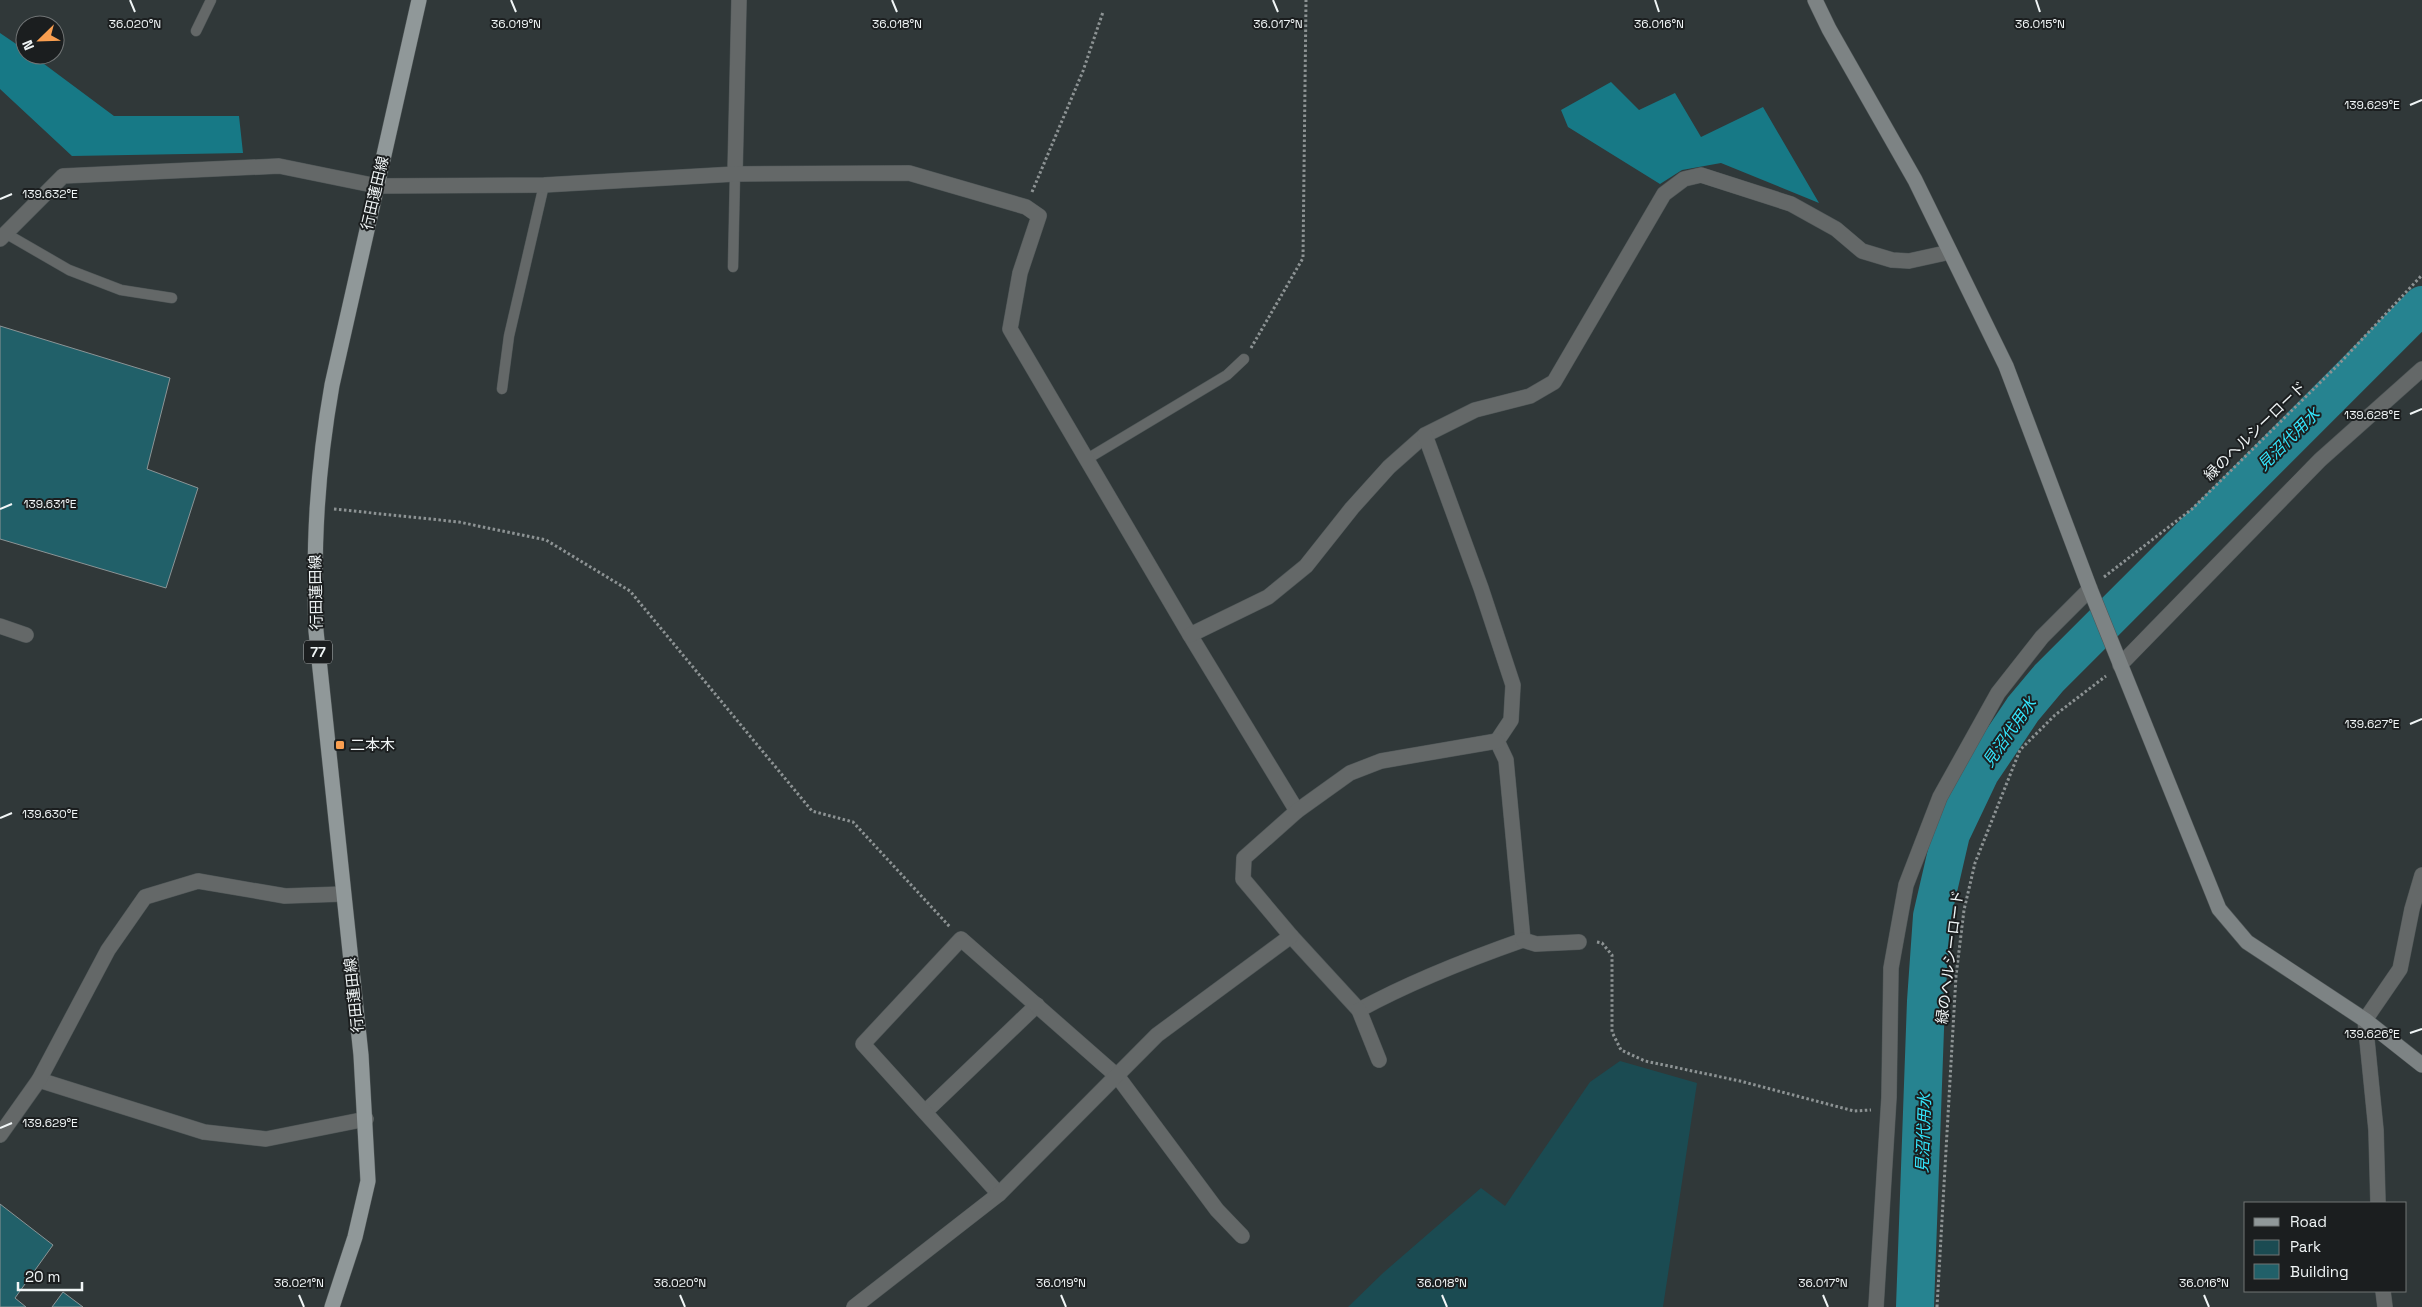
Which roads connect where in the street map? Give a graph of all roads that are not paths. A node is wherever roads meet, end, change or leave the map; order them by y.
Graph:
1 (211, 0) edge
2 (419, 0) edge
3 (739, 0) edge
4 (1815, 0) edge
5 (196, 30) dead end
6 (735, 174) junction
7 (544, 185) junction
8 (376, 186) junction
9 (2, 236) edge
10 (1950, 252) junction
11 (733, 267) dead end
12 (172, 298) dead end
13 (1244, 359) road end
14 (2422, 370) edge
15 (502, 389) dead end
16 (1425, 435) junction
17 (1087, 460) junction
18 (2092, 592) junction
19 (0, 626) edge
20 (26, 635) dead end
21 (1190, 635) junction
22 (2118, 658) junction
23 (1497, 741) junction
24 (1297, 811) junction
25 (2422, 875) edge
26 (343, 894) junction
27 (1292, 936) junction
28 (1522, 940) junction
29 (1579, 942) road end
30 (1037, 1006) junction
31 (1359, 1010) junction
32 (2365, 1020) junction
33 (1379, 1060) dead end
34 (2422, 1065) edge
35 (1118, 1077) junction
36 (39, 1080) junction
37 (925, 1112) junction
38 (366, 1119) junction
39 (0, 1135) edge
40 (999, 1194) junction
41 (2378, 1202) edge
42 (1242, 1236) dead end
43 (2383, 1292) edge
44 (332, 1307) edge
45 (854, 1307) edge
46 (1876, 1307) edge
47 (2385, 1307) edge

1 - 5 lane
2 - 8 main road, 行田蓮田線 / 77
3 - 6 street
4 - 10 street
6 - 7 street
6 - 11 lane
6 - 17 street
7 - 8 street
7 - 15 lane
8 - 9 street
8 - 26 main road, 行田蓮田線 / 77
9 - 12 lane
10 - 16 street
10 - 18 street
13 - 17 lane
14 - 22 street
16 - 21 street
16 - 23 street
17 - 21 street
18 - 22 street
18 - 46 street
19 - 20 street
21 - 24 street
22 - 32 street
23 - 24 street
23 - 28 street
24 - 27 street
25 - 32 street
26 - 36 street
26 - 38 main road, 行田蓮田線 / 77
27 - 31 street
27 - 35 street
28 - 29 street
28 - 31 street
30 - 35 street
30 - 37 street
30 - 37 street
31 - 33 street
32 - 34 street
32 - 41 street
35 - 40 street
35 - 42 street
36 - 38 street
36 - 39 street
37 - 40 street
38 - 44 main road, 行田蓮田線 / 77
40 - 45 street
43 - 47 street

